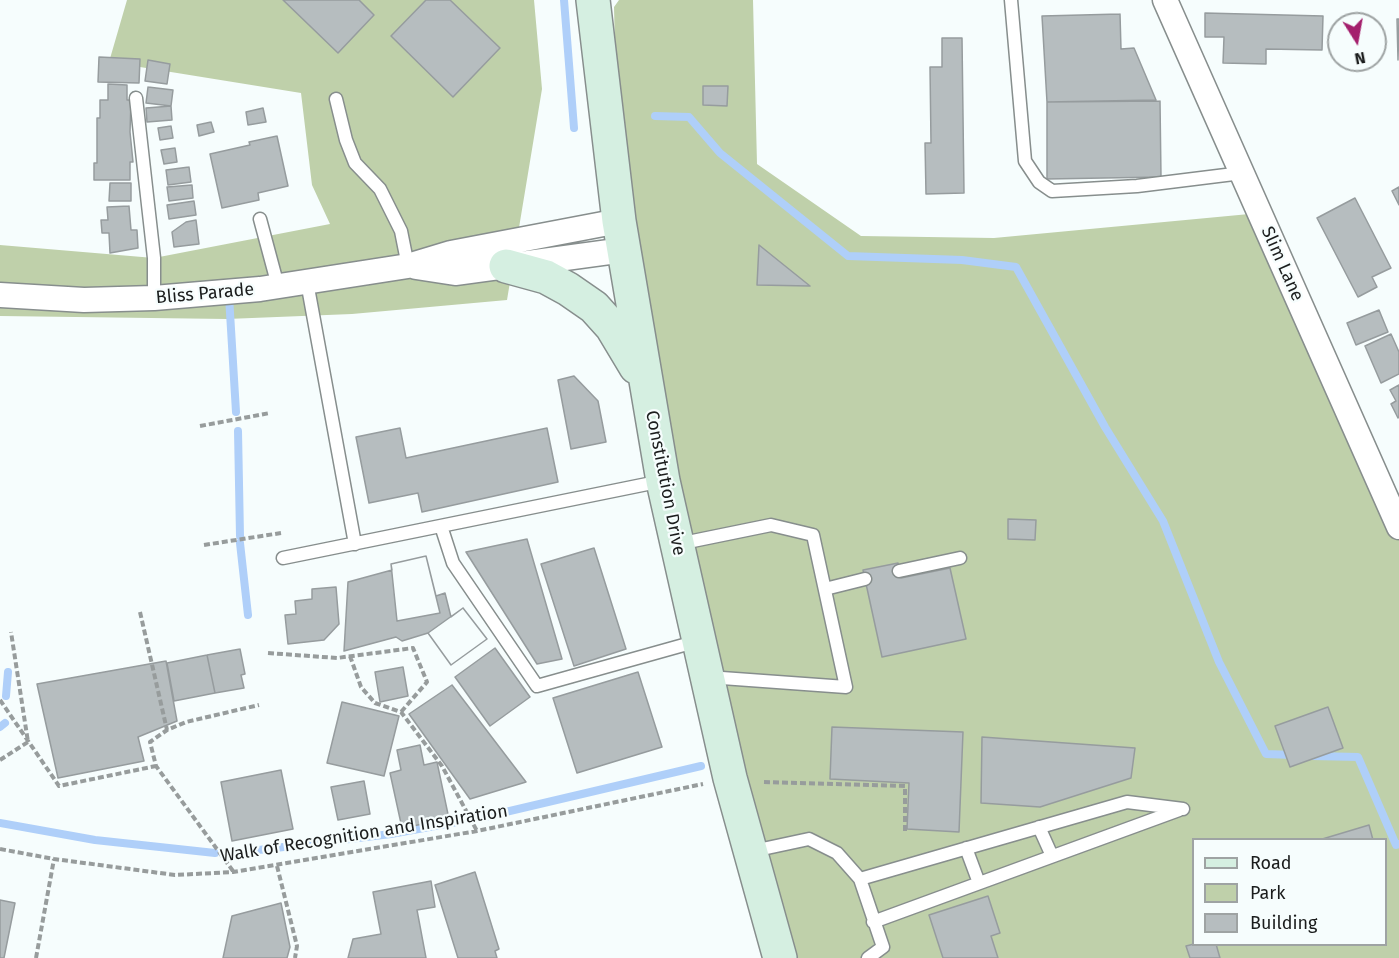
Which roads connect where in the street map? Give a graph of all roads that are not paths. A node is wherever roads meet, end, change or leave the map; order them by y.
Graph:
1 (593, 0) edge
2 (1011, 0) edge
3 (1165, 0) edge
4 (136, 98) dead end
5 (336, 99) dead end
6 (1242, 173) junction
7 (260, 219) dead end
8 (621, 235) junction
9 (408, 266) junction
10 (506, 266) junction
11 (307, 282) junction
12 (278, 286) junction
13 (0, 295) edge
14 (154, 298) junction
15 (645, 383) junction
16 (663, 481) junction
17 (441, 526) junction
18 (1399, 527) edge
19 (355, 544) junction
20 (677, 545) junction
21 (283, 558) dead end
22 (960, 558) dead end
23 (899, 571) dead end
24 (865, 579) dead end
25 (825, 589) junction
26 (698, 641) junction
27 (706, 676) junction
28 (1039, 827) junction
29 (966, 848) junction
30 (750, 852) junction
31 (1052, 856) junction
32 (860, 879) junction
33 (980, 883) junction
34 (873, 922) junction
35 (780, 958) edge
36 (868, 958) edge

1 - 8 main road, Constitution Drive
2 - 6 lane
3 - 6 street, Slim Lane
4 - 14 lane
5 - 9 lane
6 - 18 street, Slim Lane
7 - 12 lane
8 - 9 street, Bliss Parade
8 - 10 street, Bliss Parade
8 - 15 main road, Constitution Drive
9 - 10 street, Bliss Parade
9 - 11 street, Bliss Parade
10 - 15 main road
11 - 12 street, Bliss Parade
11 - 19 lane
12 - 14 street, Bliss Parade
13 - 14 street, Bliss Parade
15 - 16 main road, Constitution Drive
16 - 17 lane
16 - 20 main road, Constitution Drive
17 - 19 lane
17 - 26 lane
19 - 21 lane
20 - 25 lane
20 - 26 main road, Constitution Drive
22 - 23 lane
24 - 25 lane
25 - 27 lane
26 - 27 main road, Constitution Drive
27 - 30 main road, Constitution Drive
28 - 29 lane
28 - 31 lane
28 - 31 lane
29 - 32 lane
29 - 33 lane
30 - 32 lane
30 - 35 main road, Constitution Drive
31 - 33 lane
32 - 34 lane
33 - 34 lane
34 - 36 lane

